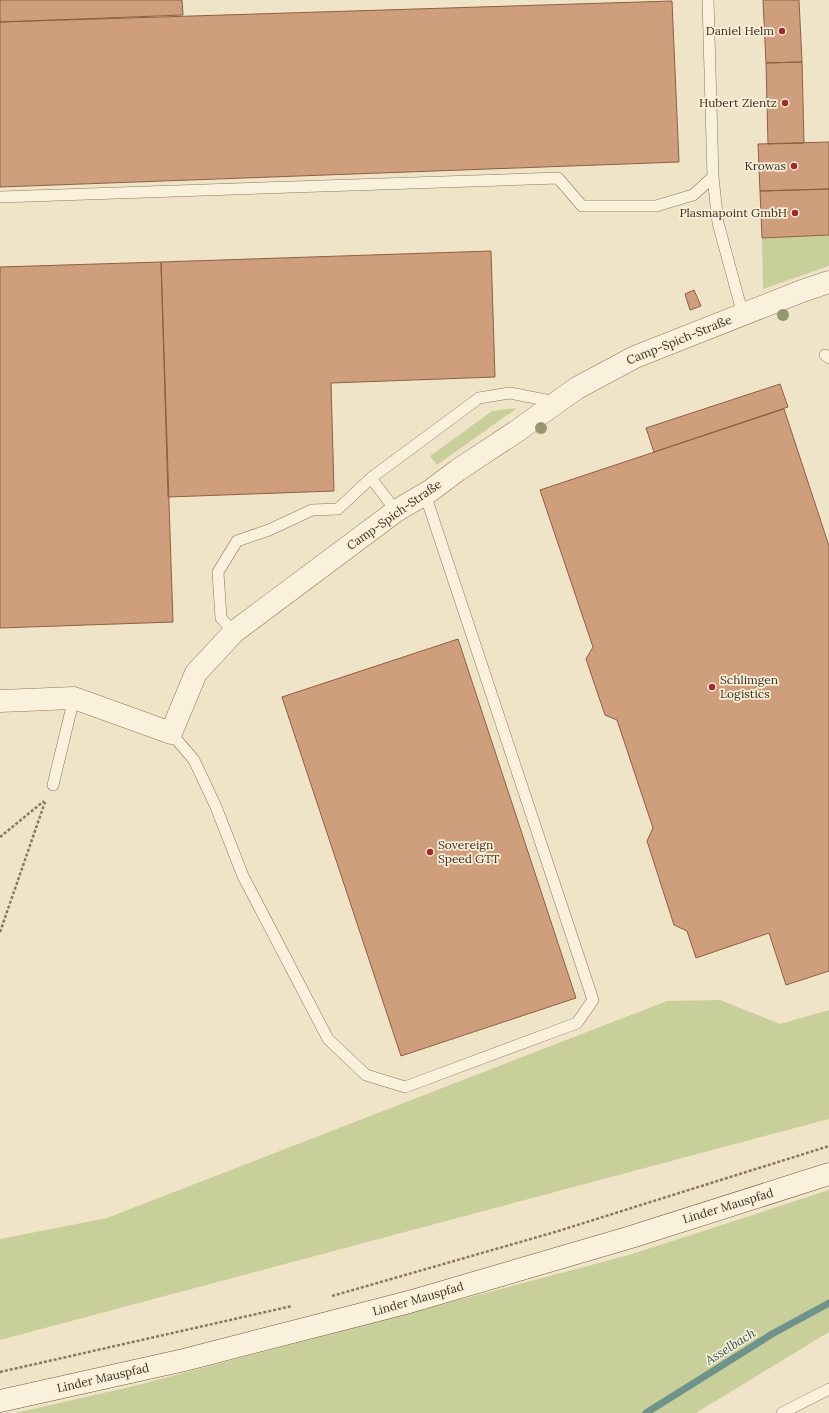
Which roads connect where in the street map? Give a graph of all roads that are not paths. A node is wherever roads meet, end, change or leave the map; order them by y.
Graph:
1 (708, 0) edge
2 (713, 176) junction
3 (0, 197) edge
4 (829, 282) edge
5 (743, 315) junction
6 (556, 402) junction
7 (371, 478) junction
8 (425, 494) junction
9 (396, 511) junction
10 (234, 632) junction
11 (74, 698) junction
12 (0, 701) edge
13 (171, 733) junction
14 (53, 785) dead end
15 (829, 1174) edge
16 (829, 1389) edge
17 (0, 1401) edge
18 (782, 1413) edge

1 - 2 lane
2 - 3 lane
2 - 5 lane
4 - 5 street, Camp-Spich-Straße
5 - 6 street, Camp-Spich-Straße
6 - 7 lane
6 - 8 street, Camp-Spich-Straße
7 - 9 lane
7 - 10 lane
8 - 9 street, Camp-Spich-Straße
8 - 13 lane
9 - 10 street, Camp-Spich-Straße
10 - 13 street, Camp-Spich-Straße
11 - 12 street
11 - 13 street
11 - 14 lane
15 - 17 street, Linder Mauspfad
16 - 18 lane

